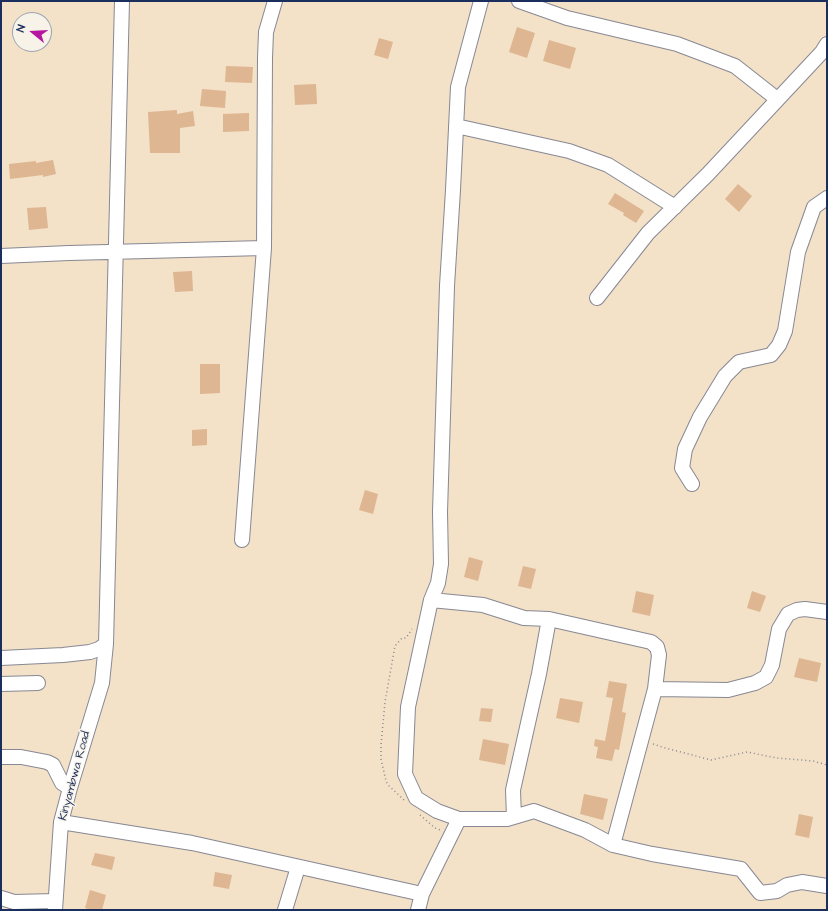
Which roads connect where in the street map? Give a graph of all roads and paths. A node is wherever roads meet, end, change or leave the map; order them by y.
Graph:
1 (122, 1) edge
2 (275, 1) edge
3 (481, 1) edge
4 (519, 1) edge
5 (827, 44) edge
6 (777, 99) junction
7 (456, 126) junction
8 (827, 198) edge
9 (674, 207) junction
10 (264, 248) junction
11 (116, 252) junction
12 (1, 256) edge
13 (597, 298) dead end
14 (692, 484) dead end
15 (242, 540) dead end
16 (431, 600) junction
17 (827, 612) edge
18 (549, 619) junction
19 (106, 644) junction
20 (1, 658) edge
21 (38, 683) dead end
22 (1, 684) edge
23 (654, 689) junction
24 (642, 740) junction
25 (1, 757) edge
26 (827, 764) edge
27 (70, 788) junction
28 (514, 817) junction
29 (459, 819) junction
30 (62, 822) junction
31 (613, 845) junction
32 (298, 867) junction
33 (827, 886) edge
34 (422, 894) junction
35 (1, 898) edge
36 (55, 906) edge
37 (285, 910) edge
38 (418, 910) edge

1 - 11 street, Kinyambwa Road
2 - 10 street
3 - 7 street
4 - 6 street
5 - 6 street
6 - 9 street
7 - 9 street
7 - 16 street
8 - 14 street
9 - 13 street
10 - 11 street
10 - 15 street
11 - 12 street
11 - 19 street, Kinyambwa Road
16 - 18 street
16 - 29 street
17 - 23 street
18 - 23 street
18 - 28 street
19 - 20 street
19 - 27 street, Kinyambwa Road
21 - 22 street
23 - 24 street
24 - 26 path
24 - 31 street
25 - 27 street
27 - 30 street, Kinyambwa Road
28 - 29 street
28 - 31 street
29 - 34 street
30 - 32 street
30 - 36 street, Kinyambwa Road
31 - 33 street
32 - 34 street
32 - 37 street
34 - 38 street
35 - 36 street

